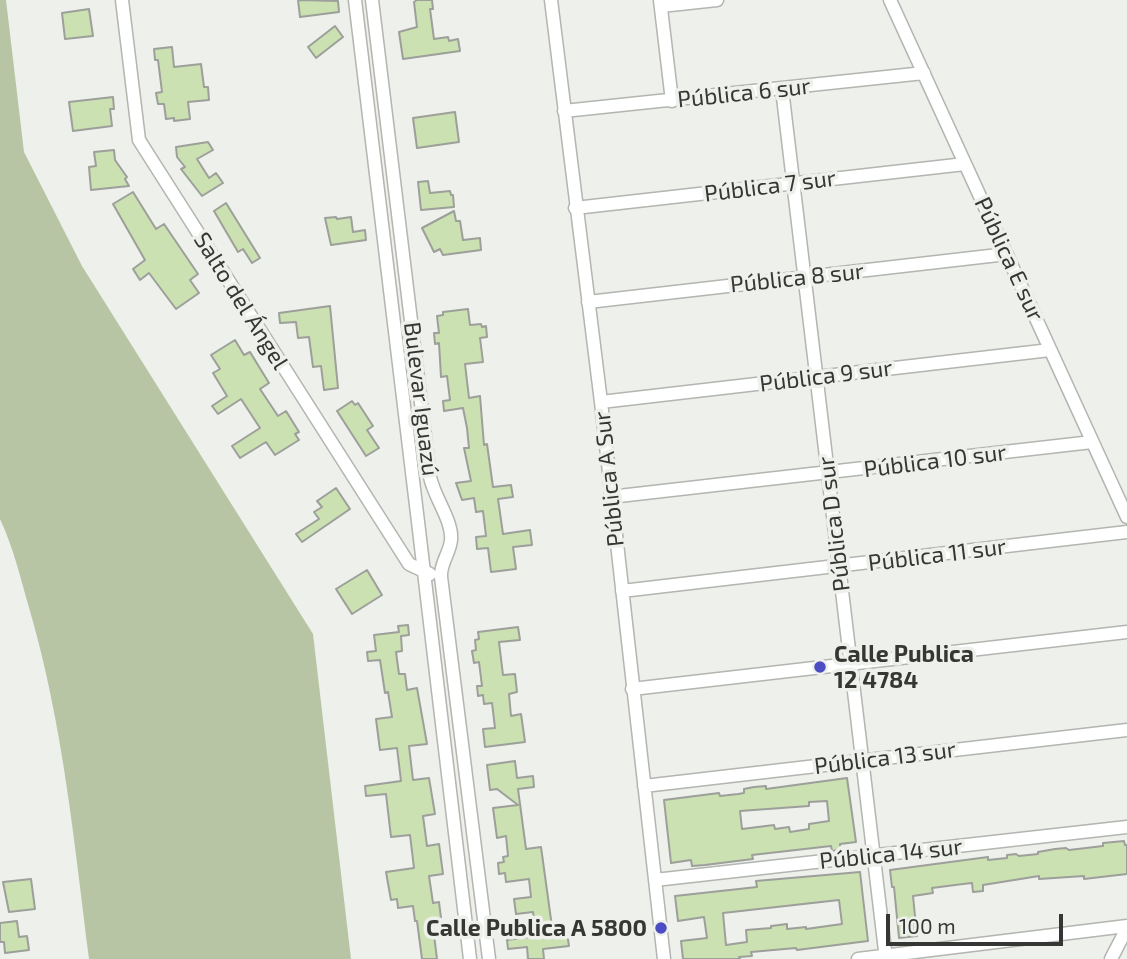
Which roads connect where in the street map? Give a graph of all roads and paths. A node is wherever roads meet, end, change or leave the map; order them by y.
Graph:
1 (122, 0) edge
2 (355, 0) edge
3 (372, 0) edge
4 (551, 0) edge
5 (717, 0) edge
6 (890, 0) edge
7 (660, 3) edge
8 (924, 73) junction
9 (782, 89) junction
10 (672, 101) junction
11 (564, 111) junction
12 (965, 164) junction
13 (794, 184) junction
14 (575, 208) junction
15 (402, 248) junction
16 (385, 250) junction
17 (1007, 254) junction
18 (804, 277) junction
19 (588, 302) junction
20 (1050, 350) junction
21 (817, 377) junction
22 (601, 402) junction
23 (1093, 442) junction
24 (828, 473) junction
25 (433, 492) junction
26 (415, 496) junction
27 (610, 497) junction
28 (1127, 517) edge
29 (1127, 532) edge
30 (839, 567) junction
31 (426, 573) junction
32 (441, 577) junction
33 (622, 591) junction
34 (1127, 632) edge
35 (851, 663) junction
36 (632, 689) junction
37 (1127, 730) edge
38 (862, 760) junction
39 (644, 786) junction
40 (1127, 827) edge
41 (475, 844) junction
42 (457, 847) junction
43 (873, 856) junction
44 (655, 880) junction
45 (1127, 927) edge
46 (886, 957) edge
47 (470, 959) edge
48 (489, 959) edge
49 (664, 959) edge
50 (858, 959) edge
51 (1111, 959) edge

1 - 31 street, Salto del Ángel
2 - 16 street, Bulevar Iguazú
3 - 15 street, Bulevar Iguazú
4 - 11 street, Pública A Sur
5 - 7 street
6 - 8 street, Pública E sur
7 - 10 street
8 - 9 street, Pública 6 sur
8 - 12 street, Pública E sur
9 - 10 street, Pública 6 sur
9 - 13 street, Pública D sur
10 - 11 street, Pública 6 sur
11 - 14 street, Pública A Sur
12 - 13 street, Pública 7 sur
12 - 17 street, Pública E sur
13 - 14 street, Pública 7 sur
13 - 18 street, Pública D sur
14 - 19 street, Pública A Sur
15 - 16 street
15 - 25 street, Bulevar Iguazú
16 - 26 street, Bulevar Iguazú
17 - 18 street, Pública 8 sur
17 - 20 street, Pública E sur
18 - 19 street, Pública 8 sur
18 - 21 street, Pública D sur
19 - 22 street, Pública A Sur
20 - 21 street, Pública 9 sur
20 - 23 street, Pública E sur
21 - 22 street, Pública 9 sur
21 - 24 street, Pública D sur
22 - 27 street, Pública A Sur
23 - 24 street, Pública 10 sur
23 - 28 street, Pública E sur
24 - 27 street, Pública 10 sur
24 - 30 street, Pública D sur
25 - 26 street
25 - 32 street, Bulevar Iguazú
26 - 31 street, Bulevar Iguazú
27 - 33 street, Pública A Sur
29 - 30 street, Pública 11 sur
30 - 33 street, Pública 11 sur
30 - 35 street, Pública D sur
31 - 32 street
31 - 42 street, Bulevar Iguazú
32 - 41 street, Bulevar Iguazú
33 - 36 street, Pública A Sur
34 - 35 street
35 - 36 street
35 - 38 street, Pública D sur
36 - 39 street, Pública A Sur
37 - 38 street, Pública 13 sur
38 - 39 street, Pública 13 sur
38 - 43 street, Pública D sur
39 - 44 street, Pública A Sur
40 - 43 street, Pública 14 sur
41 - 42 street
41 - 48 street, Bulevar Iguazú
42 - 47 street, Bulevar Iguazú
43 - 44 street, Pública 14 sur
43 - 46 street, Pública D sur
44 - 49 street, Pública A Sur
45 - 46 street
45 - 51 street
46 - 50 street

